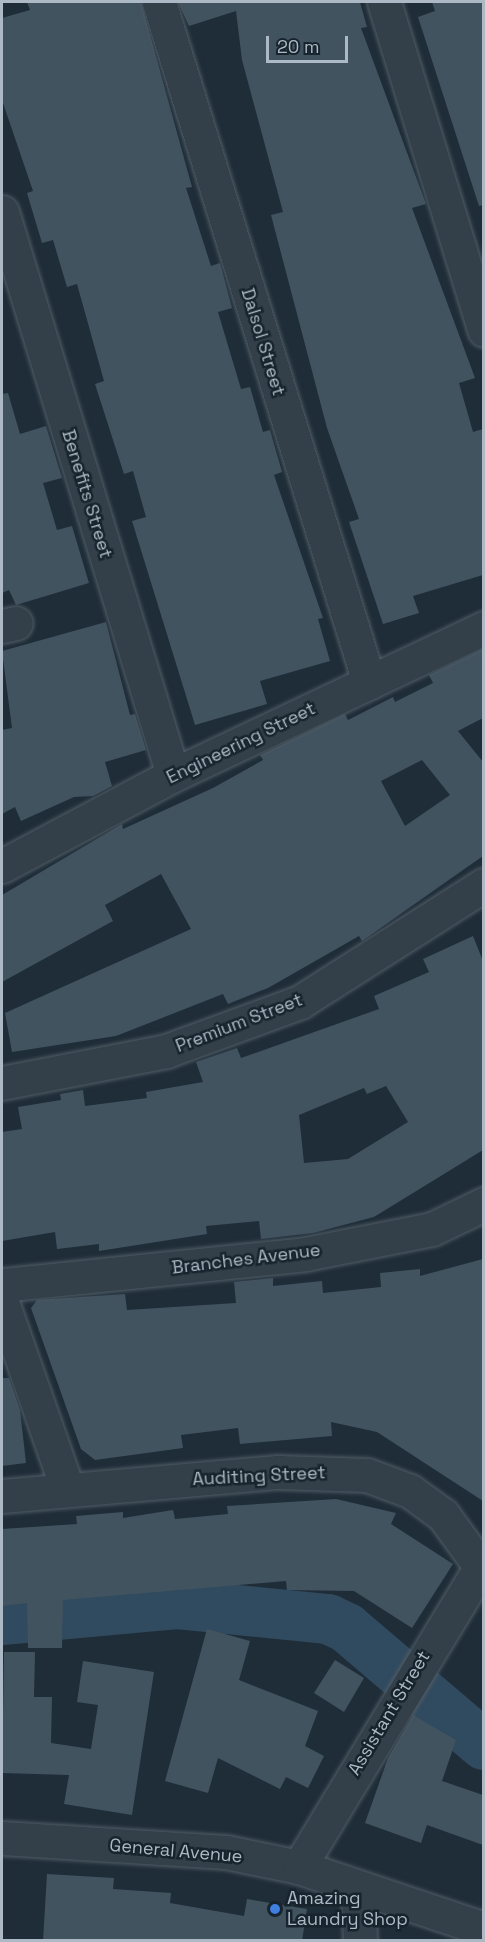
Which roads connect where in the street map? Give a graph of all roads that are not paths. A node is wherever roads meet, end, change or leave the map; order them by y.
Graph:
1 (159, 2) edge
2 (384, 2) edge
3 (2, 212) edge
4 (483, 330) edge
5 (483, 628) edge
6 (369, 682) junction
7 (173, 776) junction
8 (2, 866) edge
9 (483, 885) edge
10 (2, 1083) edge
11 (483, 1204) edge
12 (2, 1285) edge
13 (2, 1302) edge
14 (68, 1490) junction
15 (2, 1496) edge
16 (482, 1564) edge
17 (2, 1838) edge
18 (299, 1867) junction
19 (358, 1891) junction
20 (483, 1929) edge
21 (360, 1941) edge

1 - 6 street, Dalsol Street
2 - 4 street
3 - 7 street, Benefits Street
5 - 6 street, Engineering Street
6 - 7 street, Engineering Street
7 - 8 street, Engineering Street
9 - 10 street, Premium Street
11 - 12 street, Branches Avenue
13 - 14 street
14 - 15 street, Auditing Street
14 - 16 street, Auditing Street
16 - 18 street, Assistant Street
17 - 18 street, General Avenue
18 - 19 street, General Avenue
19 - 20 street, General Avenue
19 - 21 street

